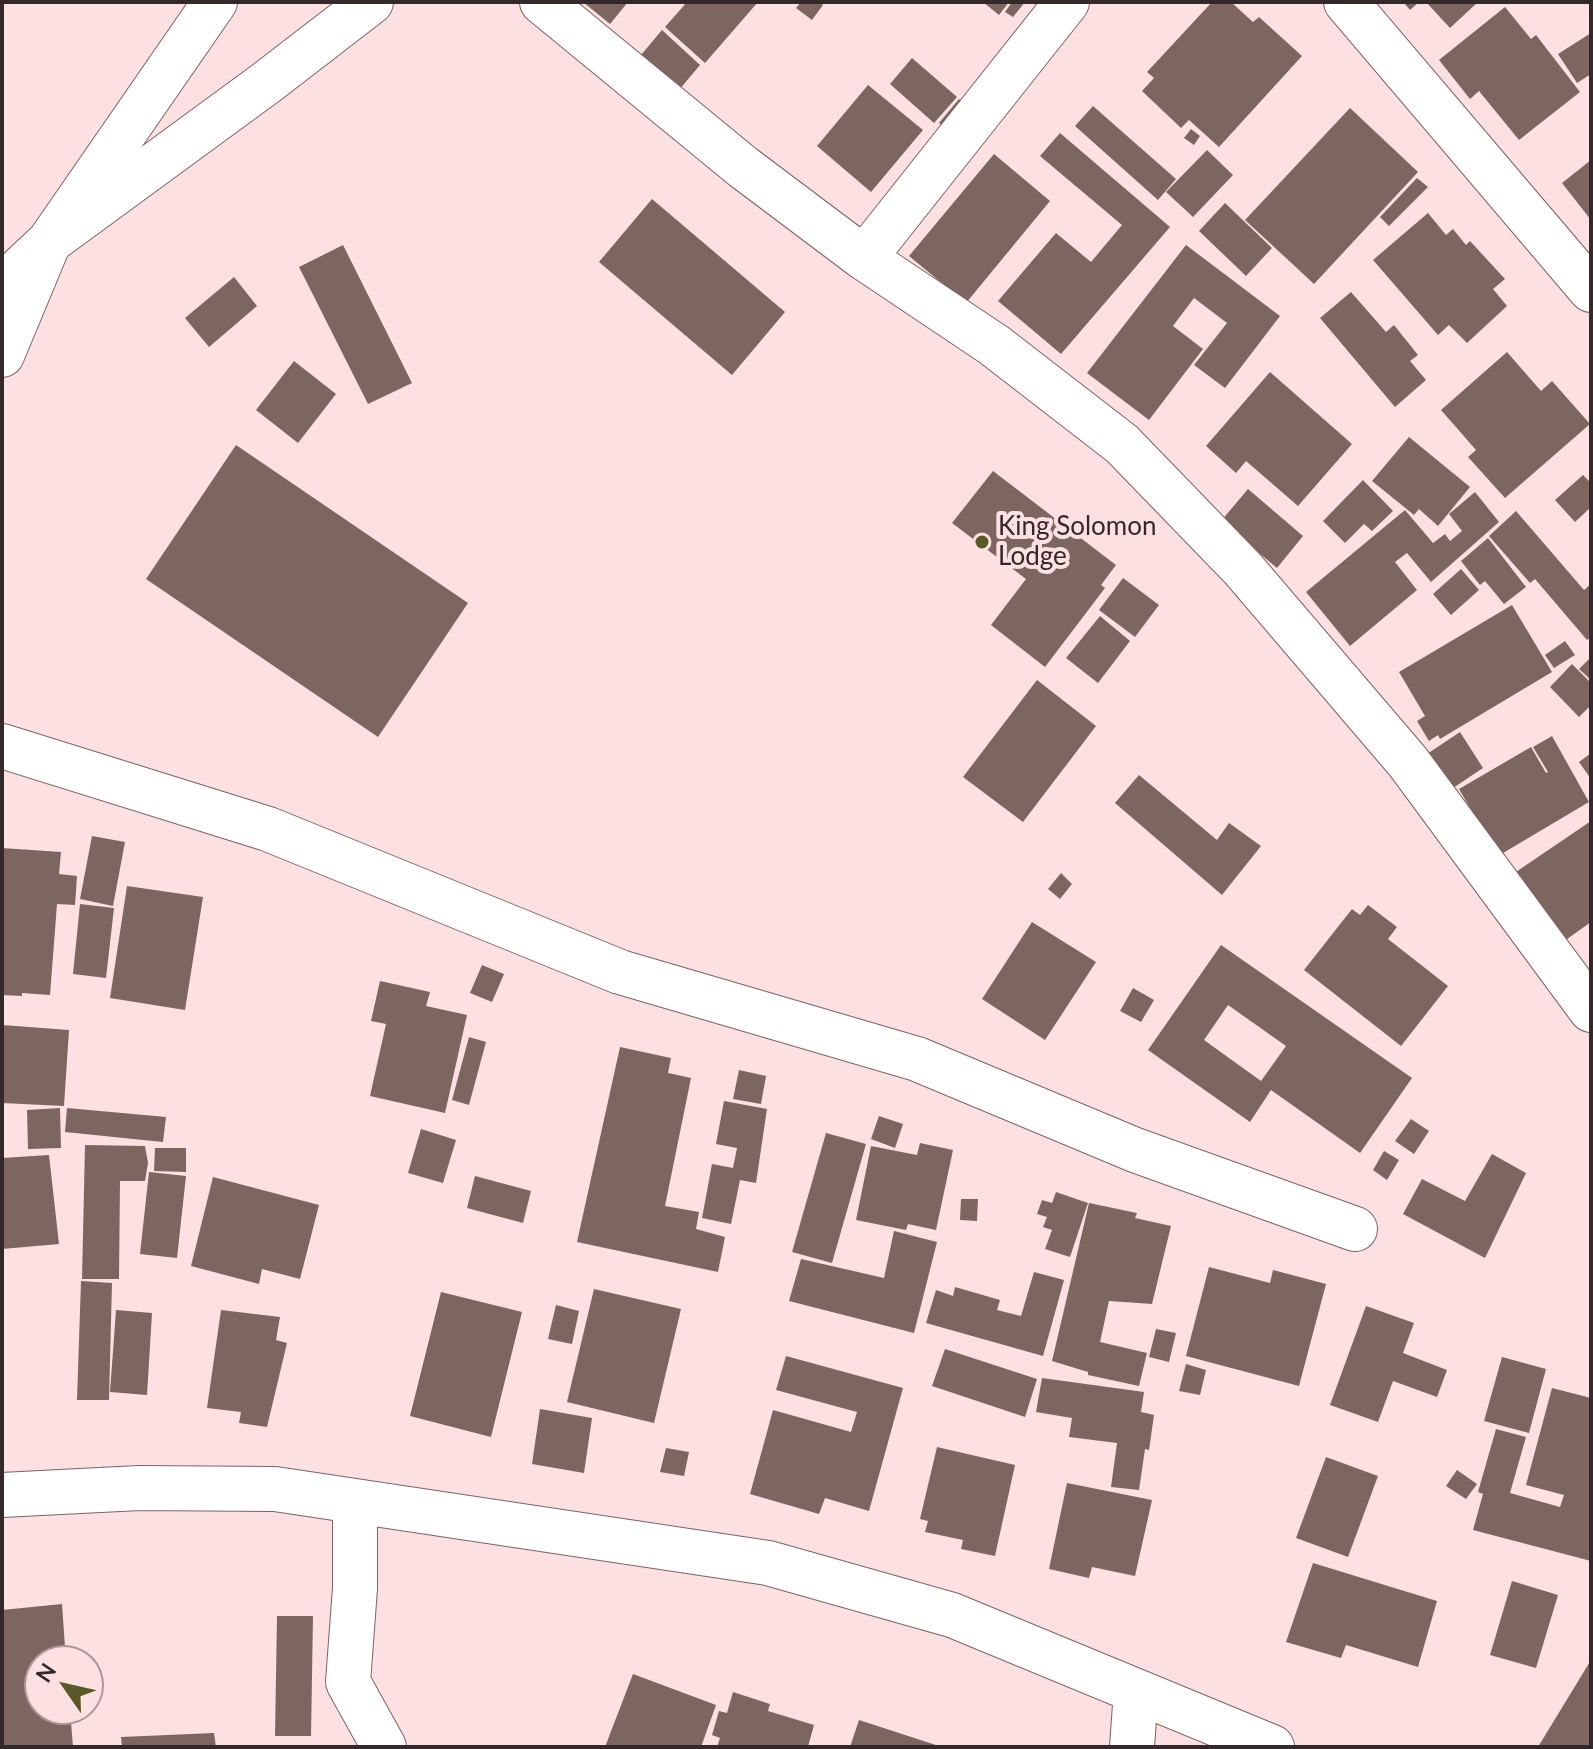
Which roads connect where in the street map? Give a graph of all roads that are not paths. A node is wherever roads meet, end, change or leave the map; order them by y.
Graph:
1 (215, 2) edge
2 (371, 2) edge
3 (542, 2) edge
4 (1067, 2) edge
5 (1346, 2) edge
6 (49, 242) junction
7 (864, 258) junction
8 (2, 286) edge
9 (1591, 290) edge
10 (2, 355) edge
11 (2, 746) edge
12 (1591, 1010) edge
13 (1355, 1229) dead end
14 (2, 1495) edge
15 (355, 1501) junction
16 (1136, 1691) junction
17 (384, 1747) edge
18 (1132, 1747) edge
19 (1272, 1747) edge

1 - 6 street
2 - 6 street
3 - 7 street
4 - 7 street
5 - 9 street
6 - 8 street
6 - 10 street
7 - 12 street
11 - 13 street
14 - 15 street
15 - 16 street
15 - 17 street
16 - 18 street
16 - 19 street

